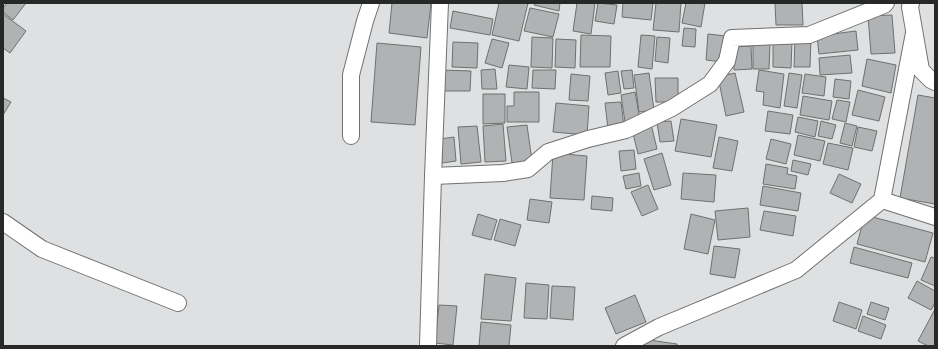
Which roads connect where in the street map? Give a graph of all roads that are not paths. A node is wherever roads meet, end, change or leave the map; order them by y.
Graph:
1 (371, 3) edge
2 (440, 3) edge
3 (886, 3) edge
4 (911, 3) edge
5 (914, 33) junction
6 (935, 82) edge
7 (351, 136) dead end
8 (433, 176) junction
9 (882, 200) junction
10 (935, 217) edge
11 (3, 222) edge
12 (178, 303) dead end
13 (428, 346) edge
14 (624, 346) edge

1 - 7 street
2 - 8 street
3 - 8 street
4 - 5 street
5 - 6 street
5 - 9 street
8 - 13 street
9 - 10 street
9 - 14 street
11 - 12 street

